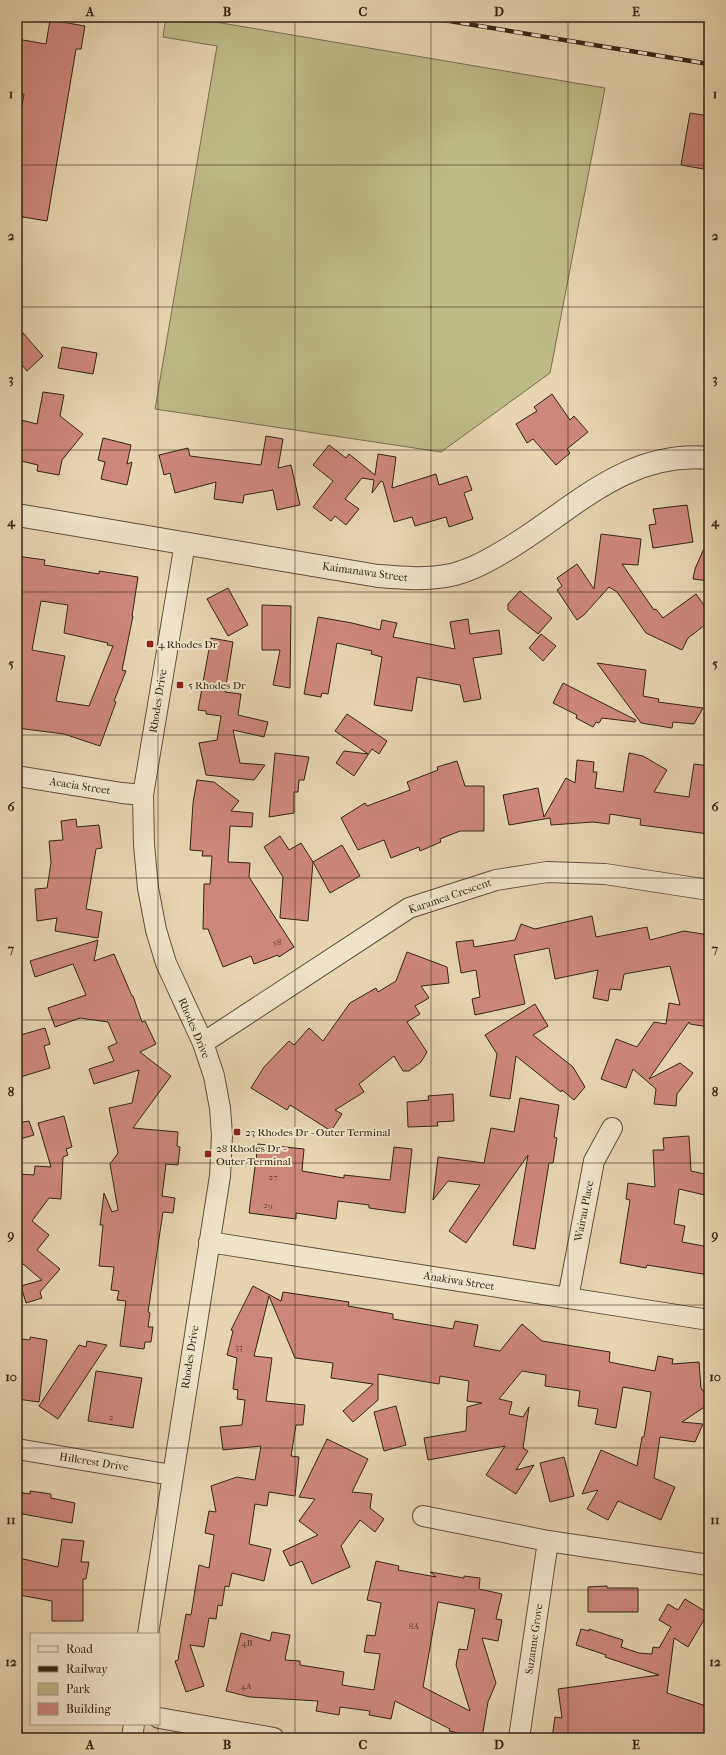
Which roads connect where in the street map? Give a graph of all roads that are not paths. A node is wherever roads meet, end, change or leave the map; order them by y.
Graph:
1 (709, 458) edge
2 (17, 515) edge
3 (185, 543) junction
4 (17, 776) edge
5 (143, 795) junction
6 (709, 890) edge
7 (203, 1042) junction
8 (612, 1128) dead end
9 (209, 1242) junction
10 (568, 1298) junction
11 (709, 1320) edge
12 (17, 1449) edge
13 (172, 1475) junction
14 (423, 1516) dead end
15 (548, 1540) junction
16 (709, 1565) edge
17 (148, 1633) edge
18 (160, 1718) edge
19 (134, 1725) edge
20 (132, 1738) edge
21 (274, 1738) edge
22 (519, 1738) edge

1 - 3 street, Kaimanawa Street
2 - 3 street, Kaimanawa Street
3 - 5 street, Rhodes Drive
4 - 5 street, Acacia Street
5 - 7 street, Rhodes Drive
6 - 7 street, Karamea Crescent
7 - 9 street, Rhodes Drive
8 - 10 street, Wairau Place
9 - 10 street, Anakiwa Street
9 - 13 street, Rhodes Drive
10 - 11 street, Anakiwa Street
12 - 13 street, Hillcrest Drive
13 - 17 street, Rhodes Drive
14 - 15 street
15 - 16 street
15 - 22 street, Suzanne Grove
18 - 21 street
19 - 20 street

